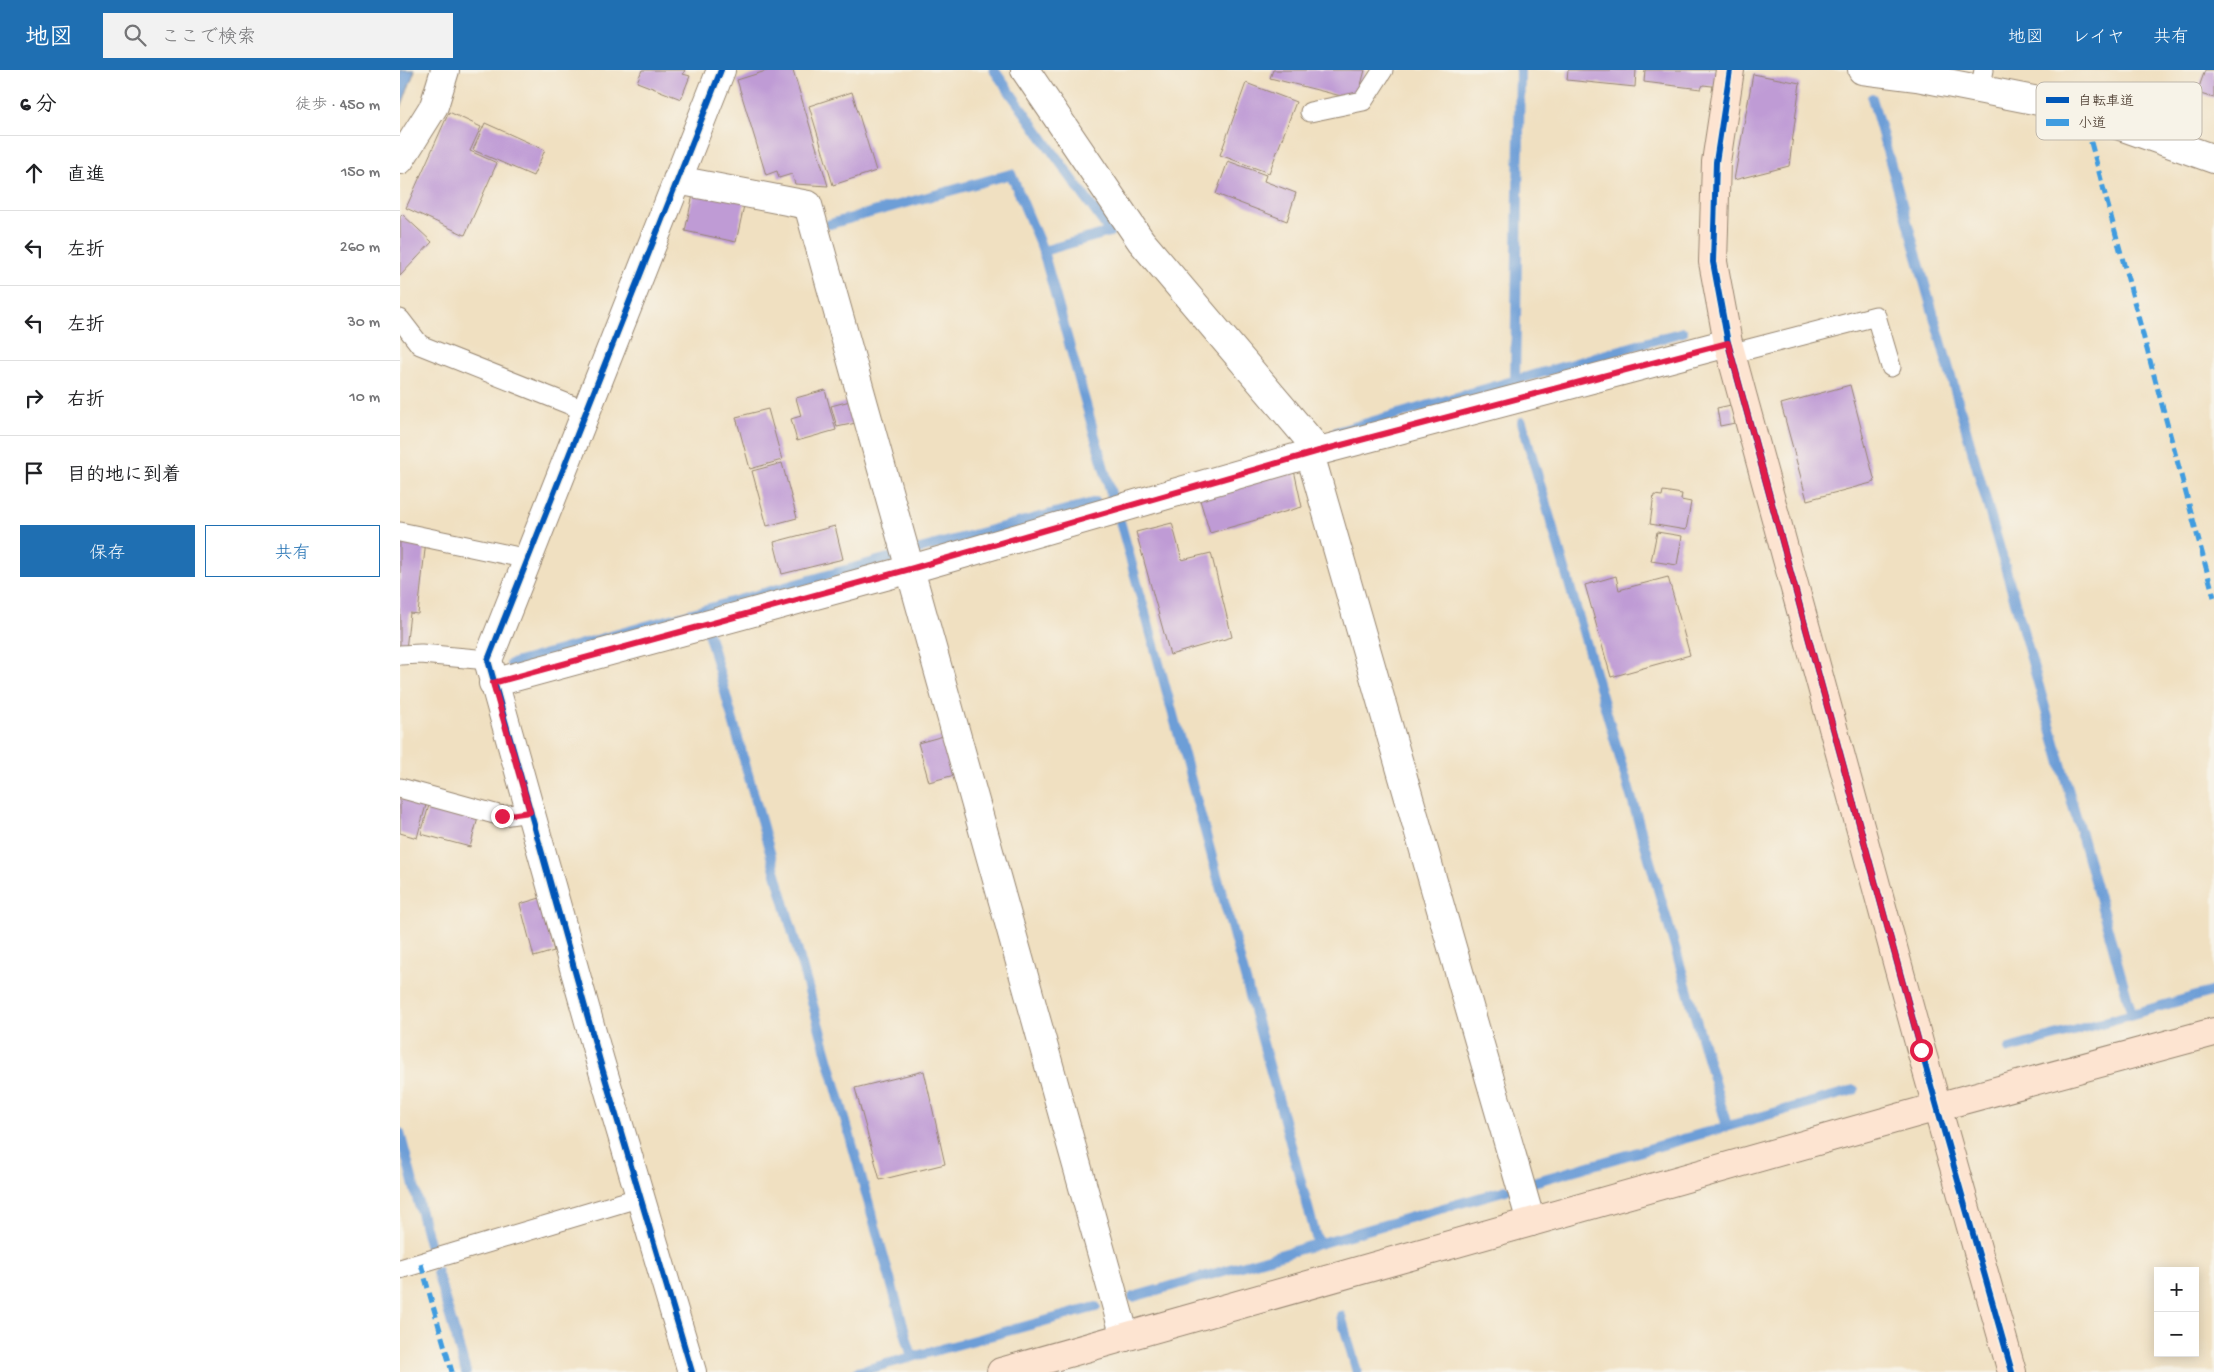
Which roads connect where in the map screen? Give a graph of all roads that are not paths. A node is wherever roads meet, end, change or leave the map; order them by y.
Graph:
1 (445, 70) edge
2 (721, 70) edge
3 (1025, 70) edge
4 (1384, 70) edge
5 (1730, 70) edge
6 (1862, 70) edge
7 (1918, 73) edge
8 (1982, 80) edge
9 (2036, 97) edge
10 (1310, 112) dead end
11 (2160, 140) edge
12 (2214, 159) edge
13 (400, 160) edge
14 (677, 180) junction
15 (400, 319) edge
16 (1729, 348) junction
17 (1891, 367) dead end
18 (586, 411) junction
19 (1314, 453) junction
20 (400, 532) edge
21 (528, 559) junction
22 (910, 569) junction
23 (400, 655) edge
24 (490, 671) junction
25 (400, 788) edge
26 (530, 812) junction
27 (2214, 1032) edge
28 (1937, 1107) junction
29 (641, 1197) junction
30 (1531, 1222) junction
31 (400, 1269) edge
32 (1125, 1337) junction
33 (692, 1372) edge
34 (1001, 1372) edge
35 (2012, 1372) edge

1 - 13 street
2 - 14 street
3 - 19 street
4 - 10 lane
5 - 16 street
6 - 7 street
7 - 8 street
8 - 9 street
11 - 12 street
14 - 18 street
14 - 22 street
15 - 18 lane
16 - 17 lane
16 - 19 street
16 - 28 street
18 - 21 street
19 - 22 street
19 - 30 street
20 - 21 lane
21 - 24 street
22 - 24 street
22 - 32 street
23 - 24 lane
24 - 26 street
25 - 26 lane
26 - 29 street
27 - 28 street
28 - 30 street
28 - 35 street
29 - 31 lane
29 - 33 street
30 - 32 street
32 - 34 street

